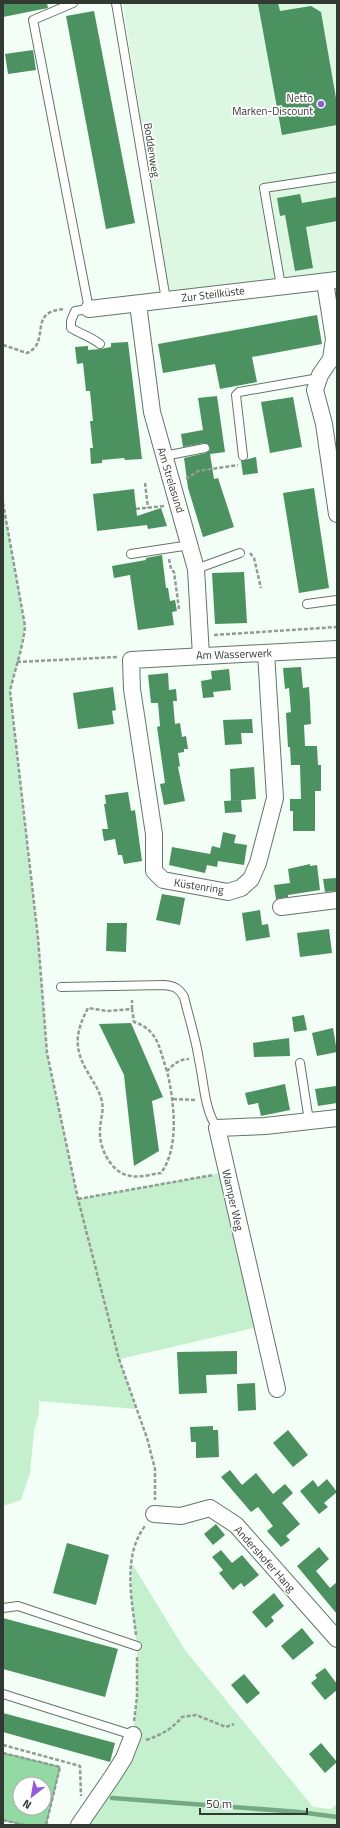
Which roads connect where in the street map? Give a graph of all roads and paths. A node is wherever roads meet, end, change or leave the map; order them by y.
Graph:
1 (73, 3) edge
2 (116, 3) edge
3 (337, 177) edge
4 (331, 281) edge
5 (281, 286) junction
6 (166, 300) junction
7 (138, 304) junction
8 (82, 310) junction
9 (100, 344) dead end
10 (3, 345) edge
11 (319, 378) junction
12 (205, 448) dead end
13 (164, 456) junction
14 (244, 456) dead end
15 (239, 465) dead end
16 (145, 483) dead end
17 (172, 484) junction
18 (3, 503) edge
19 (178, 505) junction
20 (148, 508) junction
21 (136, 510) dead end
22 (337, 514) edge
23 (190, 544) junction
24 (167, 548) junction
25 (240, 553) joint
26 (131, 554) dead end
27 (196, 569) junction
28 (262, 588) dead end
29 (337, 600) edge
30 (307, 604) dead end
31 (179, 608) dead end
32 (337, 627) edge
33 (200, 636) junction
34 (337, 649) edge
35 (266, 653) junction
36 (202, 656) junction
37 (131, 660) junction
38 (17, 662) junction
39 (337, 900) edge
40 (281, 907) dead end
41 (61, 987) dead end
42 (132, 1000) dead end
43 (132, 1009) junction
44 (199, 1058) junction
45 (300, 1063) dead end
46 (167, 1071) junction
47 (173, 1099) junction
48 (206, 1100) junction
49 (337, 1118) edge
50 (309, 1121) junction
51 (217, 1128) junction
52 (227, 1172) junction
53 (78, 1199) junction
54 (277, 1389) dead end
55 (154, 1514) junction
56 (3, 1608) edge
57 (337, 1640) edge
58 (137, 1646) junction
59 (3, 1694) edge
60 (234, 1724) dead end
61 (131, 1738) junction
62 (3, 1745) edge
63 (3, 1754) edge
64 (81, 1801) dead end
65 (3, 1820) edge
66 (24, 1825) edge
67 (46, 1825) edge
68 (79, 1825) edge

1 - 8 lane
2 - 6 lane, Boddenweg
3 - 5 lane
4 - 5 street, Zur Steilküste
4 - 11 street
5 - 6 street, Zur Steilküste
6 - 7 street, Zur Steilküste
7 - 8 street, Zur Steilküste
7 - 13 street, Am Strelasund
8 - 9 lane
8 - 10 path
11 - 14 lane
11 - 22 street
12 - 13 lane
13 - 17 street, Am Strelasund
15 - 17 path
16 - 20 path
17 - 19 street, Am Strelasund
18 - 38 path
19 - 20 path
19 - 23 street, Am Strelasund
20 - 21 path
23 - 24 lane
23 - 27 street, Am Strelasund
24 - 26 lane
24 - 31 path
25 - 27 lane
25 - 28 path
27 - 33 street, Am Strelasund
29 - 30 lane
32 - 33 path
33 - 36 street, Am Strelasund
34 - 35 street, Am Wasserwerk
35 - 36 street, Am Wasserwerk
35 - 37 street, Küstenring
36 - 37 street, Am Wasserwerk
37 - 38 path
38 - 53 path
39 - 40 street
41 - 44 lane
42 - 43 path
43 - 46 path
43 - 47 path
44 - 46 path
44 - 48 lane
45 - 50 lane
46 - 47 path
47 - 48 path
48 - 51 lane
49 - 50 street
50 - 51 street
51 - 52 street, Wamper Weg
52 - 53 path
52 - 54 street, Wamper Weg
53 - 55 path
55 - 57 street, Andershofer Hang
55 - 58 path
56 - 58 lane
58 - 61 path
59 - 61 lane
60 - 61 path
61 - 68 street
62 - 64 path
63 - 67 path
65 - 66 path

